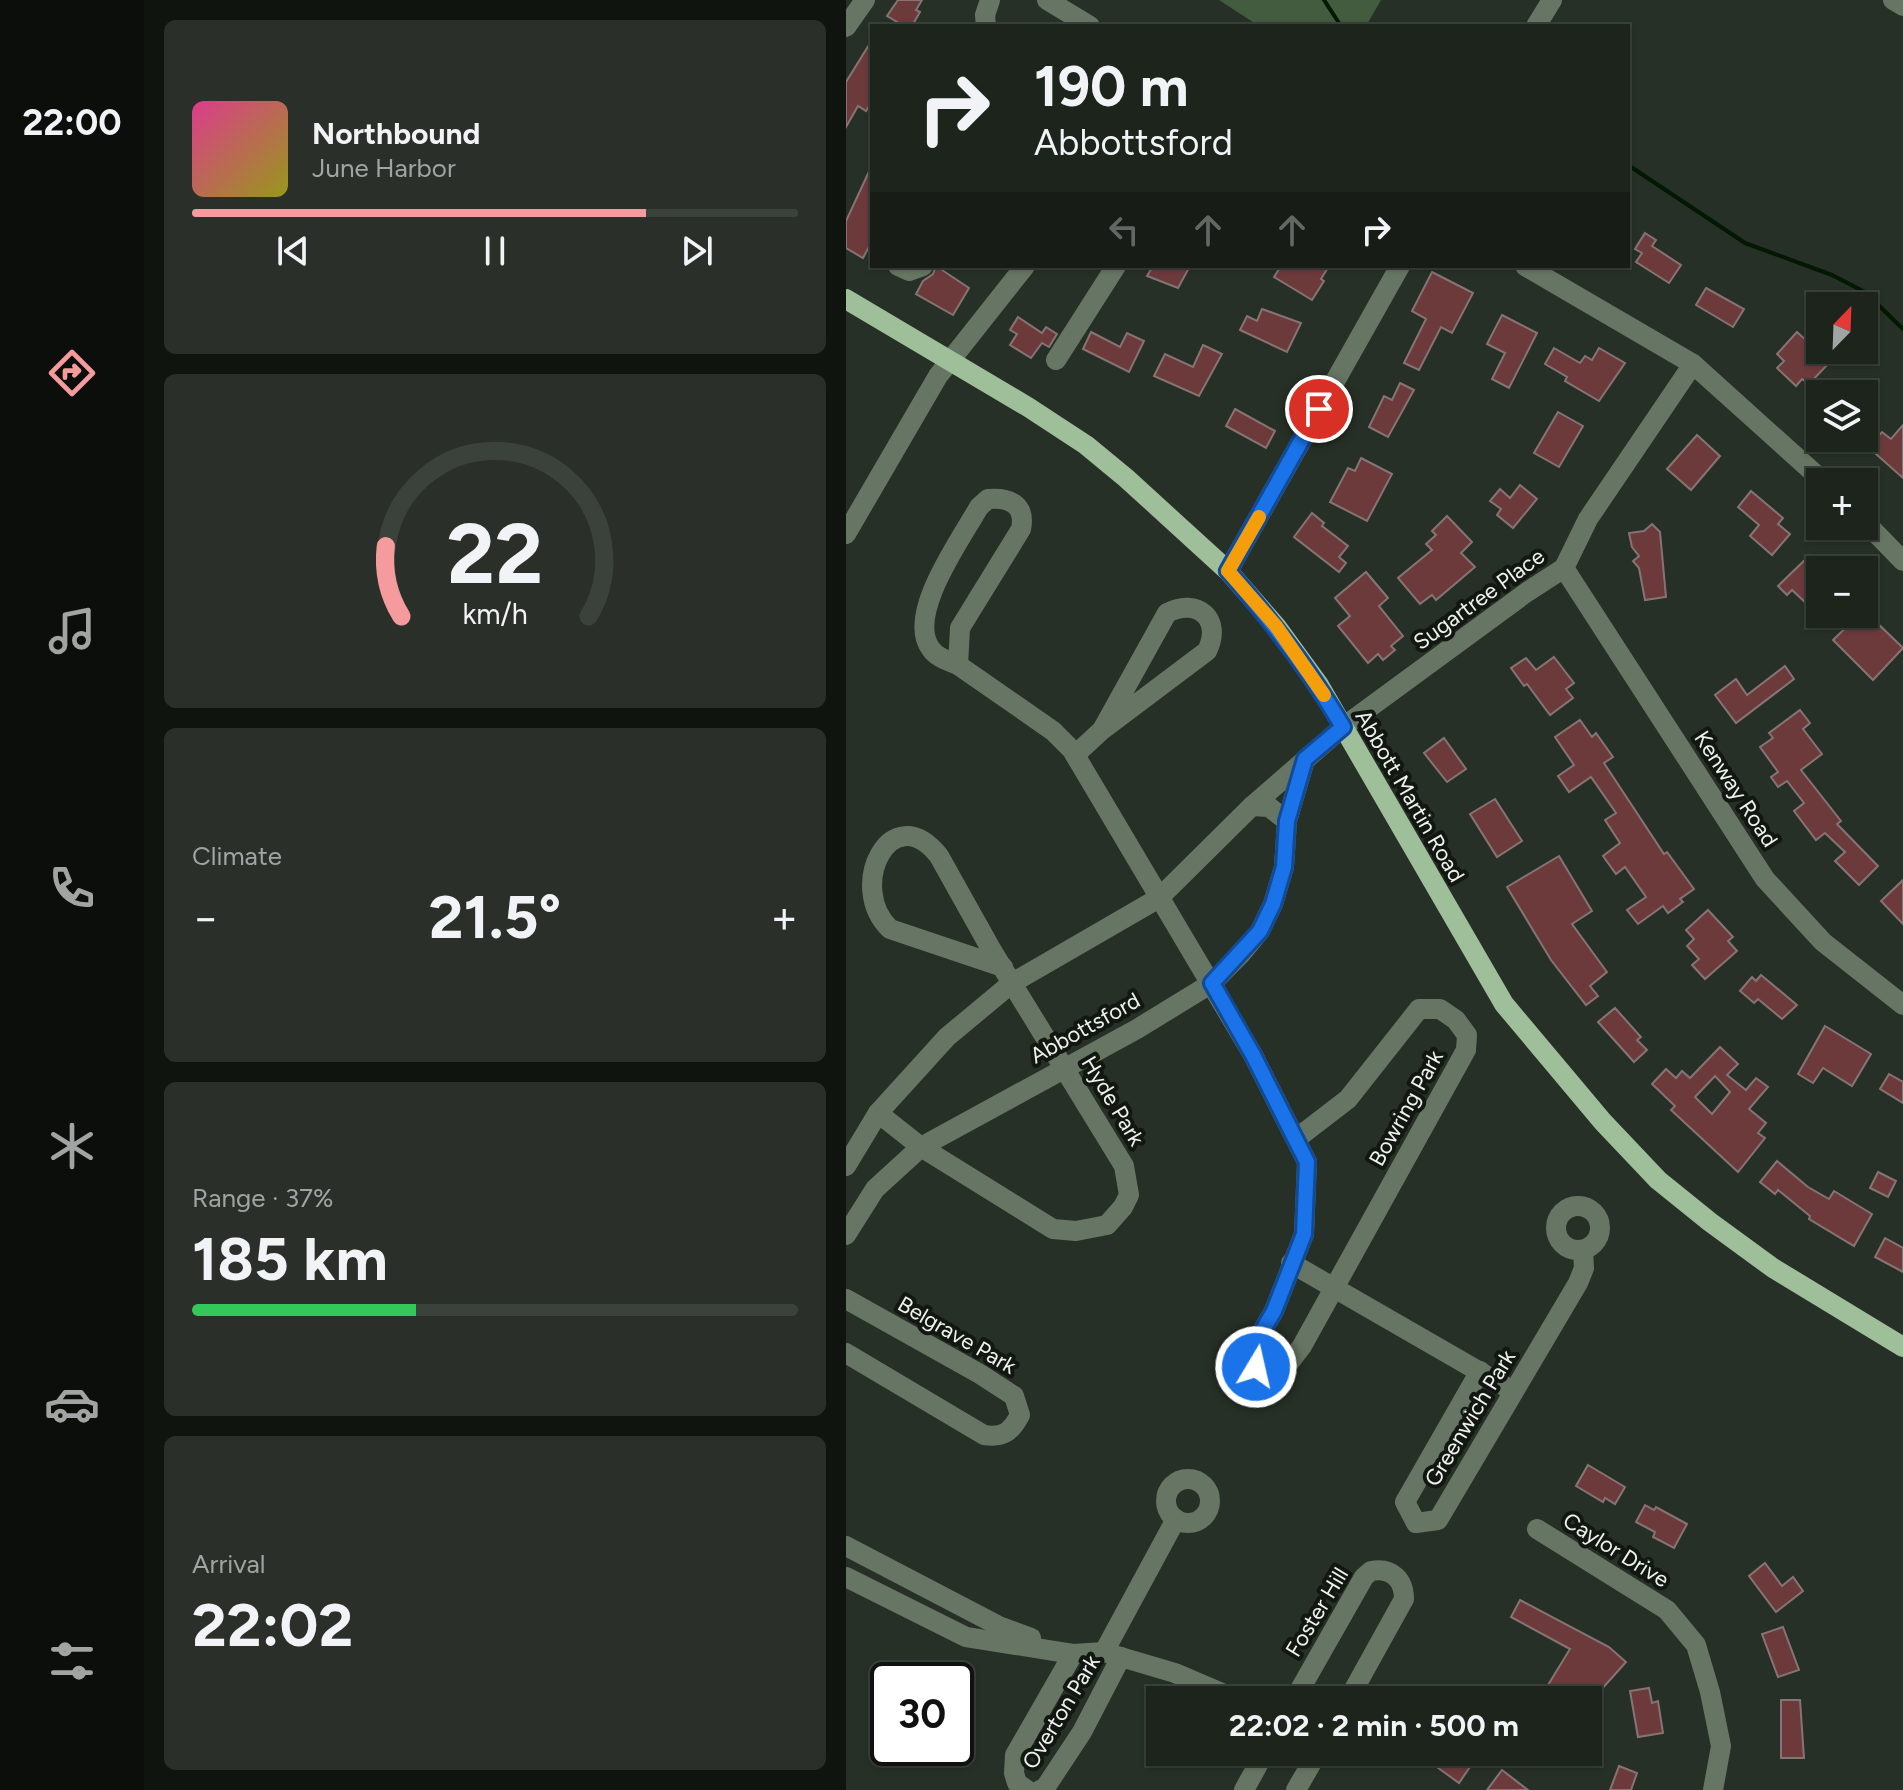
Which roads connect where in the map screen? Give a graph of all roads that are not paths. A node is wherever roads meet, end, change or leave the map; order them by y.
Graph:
1 (990, 0) edge
2 (1047, 0) edge
3 (1552, 0) edge
4 (1893, 0) edge
5 (1903, 6) edge
6 (986, 24) edge
7 (1087, 24) edge
8 (1537, 24) edge
9 (1023, 268) edge
10 (1115, 268) edge
11 (1399, 268) edge
12 (1528, 268) edge
13 (846, 299) edge
14 (1056, 360) dead end
15 (951, 362) junction
16 (1693, 364) junction
17 (1808, 468) edge
18 (846, 534) edge
19 (1878, 535) edge
20 (1903, 561) edge
21 (1564, 568) junction
22 (1228, 571) junction
23 (924, 618) junction
24 (960, 628) junction
25 (958, 665) junction
26 (1343, 727) junction
27 (1102, 730) junction
28 (1075, 755) junction
29 (1305, 759) junction
30 (1252, 806) junction
31 (1287, 821) junction
32 (1159, 898) junction
33 (1008, 975) junction
34 (1212, 983) junction
35 (1903, 1005) edge
36 (1064, 1068) junction
37 (878, 1113) junction
38 (1296, 1139) junction
39 (921, 1147) junction
40 (846, 1166) edge
41 (846, 1235) edge
42 (1583, 1250) dead end
43 (1291, 1263) junction
44 (1333, 1287) junction
45 (846, 1299) edge
46 (1903, 1347) edge
47 (846, 1353) edge
48 (1480, 1371) junction
49 (1513, 1391) junction
50 (1176, 1519) dead end
51 (1537, 1529) dead end
52 (846, 1546) edge
53 (846, 1577) edge
54 (1073, 1654) junction
55 (1113, 1655) junction
56 (1205, 1686) edge
57 (1302, 1686) edge
58 (1356, 1686) edge
59 (1257, 1766) edge
60 (1310, 1766) edge
61 (1027, 1790) edge
62 (1040, 1790) edge
63 (1244, 1790) edge
64 (1296, 1790) edge
65 (1713, 1790) edge

1 - 6 street
2 - 7 street
3 - 8 street
4 - 5 street
9 - 15 street
10 - 14 street
11 - 22 street
12 - 16 street
13 - 15 main road, Abbott Martin Road
15 - 18 street
15 - 22 main road, Abbott Martin Road
16 - 17 street
16 - 21 street, Sugartree Place
19 - 20 street
21 - 26 street, Sugartree Place
21 - 35 street, Kenway Road
22 - 26 main road, Abbott Martin Road
23 - 24 street
23 - 24 street
23 - 25 street, Bowring Park
24 - 25 street
25 - 28 street, Bowring Park
26 - 29 street
26 - 46 main road, Abbott Martin Road
27 - 27 street
27 - 28 street
28 - 32 street, Bowring Park
29 - 30 street
29 - 31 street, Abbottsford
30 - 31 street
30 - 32 street
31 - 34 street, Abbottsford
32 - 33 street
32 - 34 street, Bowring Park
33 - 33 street, Hyde Park
33 - 36 street, Hyde Park
33 - 37 street
34 - 36 street, Abbottsford
34 - 38 street, Bowring Park
36 - 39 street, Abbottsford
36 - 39 street, Hyde Park
37 - 39 street, Hyde Park
37 - 40 street
38 - 43 street, Bowring Park
38 - 44 street, Bowring Park
39 - 41 street, Abbottsford
42 - 49 street, Greenwich Park
43 - 44 street
43 - 44 street, Bowring Park
44 - 48 street
45 - 47 street, Belgrave Park
48 - 49 street
48 - 49 street, Greenwich Park
50 - 55 street, Overton Park
51 - 65 street, Caylor Drive
52 - 54 street
53 - 54 street
54 - 55 street
54 - 61 street, Overton Park
55 - 56 street
55 - 62 street, Overton Park
57 - 58 street, Foster Hill
59 - 63 street
60 - 64 street

